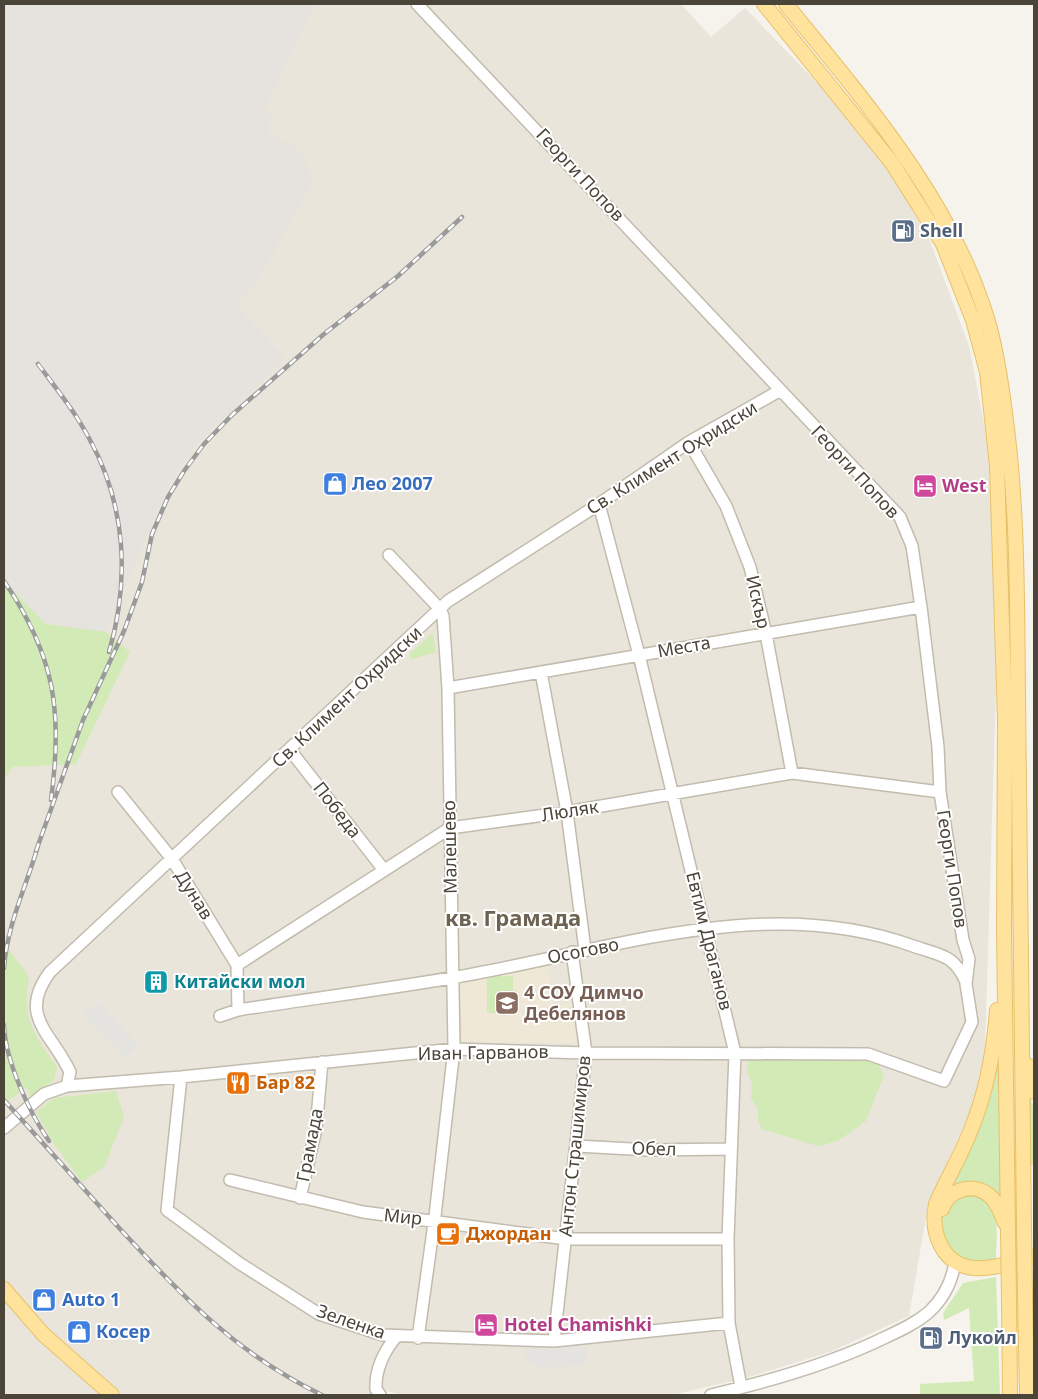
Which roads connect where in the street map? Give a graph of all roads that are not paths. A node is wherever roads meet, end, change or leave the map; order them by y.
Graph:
1 (417, 4) edge
2 (764, 4) edge
3 (786, 4) edge
4 (779, 391) junction
5 (689, 442) junction
6 (599, 504) junction
7 (388, 554) dead end
8 (921, 607) junction
9 (440, 609) junction
10 (766, 634) junction
11 (639, 655) junction
12 (541, 672) junction
13 (448, 688) junction
14 (290, 750) junction
15 (792, 774) junction
16 (118, 792) dead end
17 (940, 792) junction
18 (672, 793) junction
19 (567, 812) junction
20 (450, 828) junction
21 (172, 859) junction
22 (384, 870) junction
23 (706, 928) junction
24 (1020, 929) junction
25 (1004, 930) junction
26 (963, 940) junction
27 (585, 950) junction
28 (572, 952) junction
29 (946, 956) junction
30 (237, 965) junction
31 (453, 978) junction
32 (966, 984) junction
33 (238, 1010) junction
34 (220, 1016) dead end
35 (454, 1049) junction
36 (586, 1053) junction
37 (736, 1053) junction
38 (322, 1062) junction
39 (181, 1077) junction
40 (944, 1081) joint
41 (67, 1086) junction
42 (1034, 1092) edge
43 (4, 1128) edge
44 (577, 1146) junction
45 (731, 1149) junction
46 (1034, 1171) edge
47 (230, 1180) dead end
48 (300, 1198) junction
49 (434, 1220) junction
50 (1024, 1227) junction
51 (935, 1229) junction
52 (1008, 1230) junction
53 (566, 1239) junction
54 (728, 1239) junction
55 (1034, 1258) edge
56 (955, 1262) junction
57 (4, 1289) edge
58 (729, 1323) junction
59 (396, 1336) junction
60 (418, 1338) junction
61 (554, 1341) junction
62 (741, 1387) junction
63 (112, 1395) edge
64 (380, 1395) edge
65 (711, 1395) edge
66 (1010, 1395) edge
67 (1027, 1395) edge

1 - 4 street, Георги Попов
2 - 25 main road
3 - 24 main road
4 - 5 street, Св. Климент Охридски
4 - 8 street, Георги Попов
5 - 6 street, Св. Климент Охридски
5 - 10 street, Искър
6 - 9 street, Св. Климент Охридски
6 - 11 street, Евтим Драганов
7 - 9 street
8 - 10 street, Места
8 - 17 street, Георги Попов
9 - 13 street, Малешево
9 - 14 street, Св. Климент Охридски
10 - 11 street, Места
10 - 15 street, Искър
11 - 12 street, Места
11 - 18 street, Евтим Драганов
12 - 13 street, Места
12 - 19 street
13 - 20 street, Малешево
14 - 21 street, Св. Климент Охридски
14 - 22 street, Победа
15 - 17 street, Люляк
15 - 18 street, Люляк
16 - 21 street, Дунав
17 - 26 street, Георги Попов
18 - 19 street, Люляк
18 - 23 street, Евтим Драганов
19 - 20 street, Люляк
19 - 27 street
20 - 22 street, Люляк
20 - 31 street, Малешево
21 - 30 street, Дунав
21 - 41 street, Св. Климент Охридски
22 - 30 street, Люляк
23 - 27 street, Осогово
23 - 29 street, Осогово
23 - 37 street, Евтим Драганов
24 - 42 main road
24 - 50 main road
25 - 51 main road
25 - 52 main road
26 - 29 street
26 - 32 street, Георги Попов
27 - 28 street, Осогово
28 - 31 street, Осогово
28 - 36 street, Антон Страшимиров
29 - 32 street
30 - 33 street
31 - 33 street, Осогово
31 - 35 street, Малешево
32 - 40 street, Георги Попов
33 - 34 street, Осогово
35 - 36 street, Иван Гарванов
35 - 38 street, Иван Гарванов
35 - 49 street, Малешево
36 - 37 street, Иван Гарванов
36 - 44 street, Антон Страшимиров
37 - 40 street, Иван Гарванов
37 - 45 street, Евтим Драганов
38 - 39 street, Иван Гарванов
38 - 48 street, Грамада
39 - 41 street, Иван Гарванов
39 - 59 street, Зеленка
41 - 43 street, Иван Гарванов
44 - 45 street, Обел
44 - 53 street, Антон Страшимиров
45 - 54 street, Евтим Драганов
46 - 50 main road
47 - 48 street, Мир
48 - 49 street, Мир
49 - 53 street, Мир
49 - 60 street, Малешево
50 - 67 main road, bridge
51 - 52 main road
51 - 56 main road
52 - 66 main road, bridge
53 - 54 street, Мир
53 - 61 street, Антон Страшимиров
54 - 58 street, Евтим Драганов
55 - 56 main road
56 - 62 street
57 - 63 main road
58 - 61 street, Зеленка
58 - 62 street, Евтим Драганов
59 - 60 street, Зеленка
59 - 64 street
60 - 61 street, Зеленка
62 - 65 street

